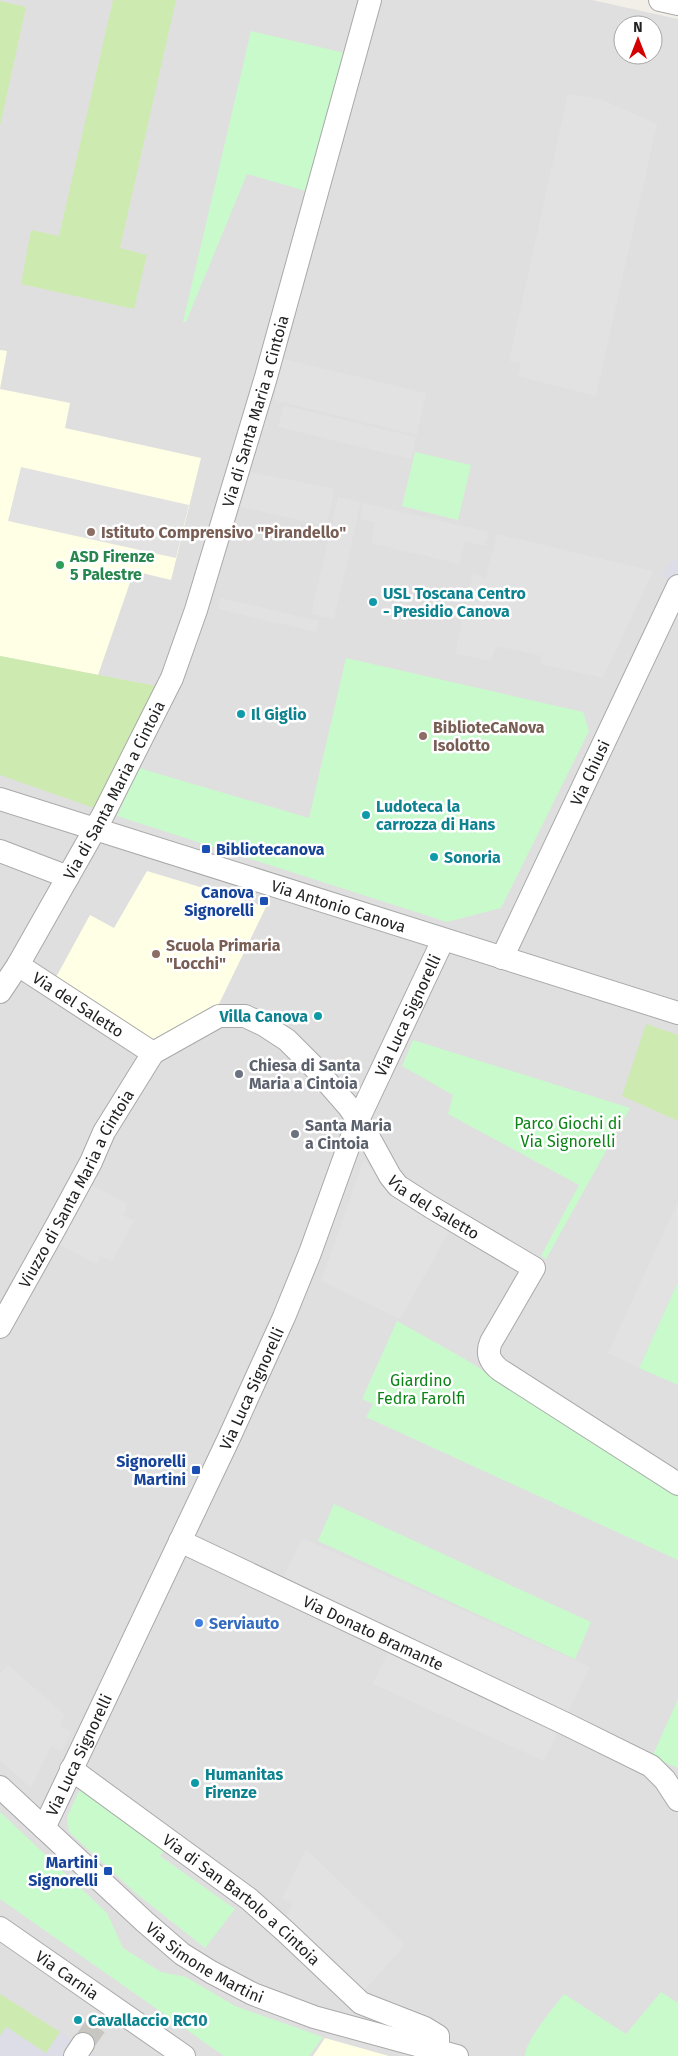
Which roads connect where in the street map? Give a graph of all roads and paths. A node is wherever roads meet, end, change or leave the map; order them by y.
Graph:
1 (370, 0) edge
2 (660, 0) edge
3 (678, 4) edge
4 (678, 586) edge
5 (0, 799) edge
6 (95, 830) junction
7 (0, 851) edge
8 (68, 877) junction
9 (443, 940) junction
10 (502, 958) junction
11 (18, 965) junction
12 (0, 992) edge
13 (678, 1013) edge
14 (153, 1053) junction
15 (358, 1120) junction
16 (0, 1327) edge
17 (678, 1484) edge
18 (180, 1541) junction
19 (71, 1769) junction
20 (0, 1787) edge
21 (678, 1800) edge
22 (44, 1828) junction
23 (0, 1928) edge
24 (447, 2053) edge
25 (184, 2056) edge

1 - 6 street, Via di Santa Maria a Cintoia
2 - 3 street
4 - 10 street, Via Chiusi
5 - 6 street, Via Antonio Canova
6 - 8 street, Via di Santa Maria a Cintoia
6 - 9 street, Via Antonio Canova
7 - 8 street
8 - 11 street, Via di Santa Maria a Cintoia
9 - 10 street, Via Antonio Canova
9 - 15 street, Via Luca Signorelli
10 - 13 street, Via Antonio Canova
11 - 12 street, Via di Santa Maria a Cintoia
11 - 14 street, Via del Saletto
14 - 15 street, Via del Saletto
14 - 16 street, Viuzzo di Santa Maria a Cintoia
15 - 17 street, Via del Saletto
15 - 18 street, Via Luca Signorelli
18 - 19 street, Via Luca Signorelli
18 - 21 street, Via Donato Bramante
19 - 22 street, Via Luca Signorelli
19 - 24 street, Via di San Bartolo a Cintoia
20 - 22 street, Via Simone Martini
22 - 24 street, Via Simone Martini
23 - 25 street, Via Carnia

